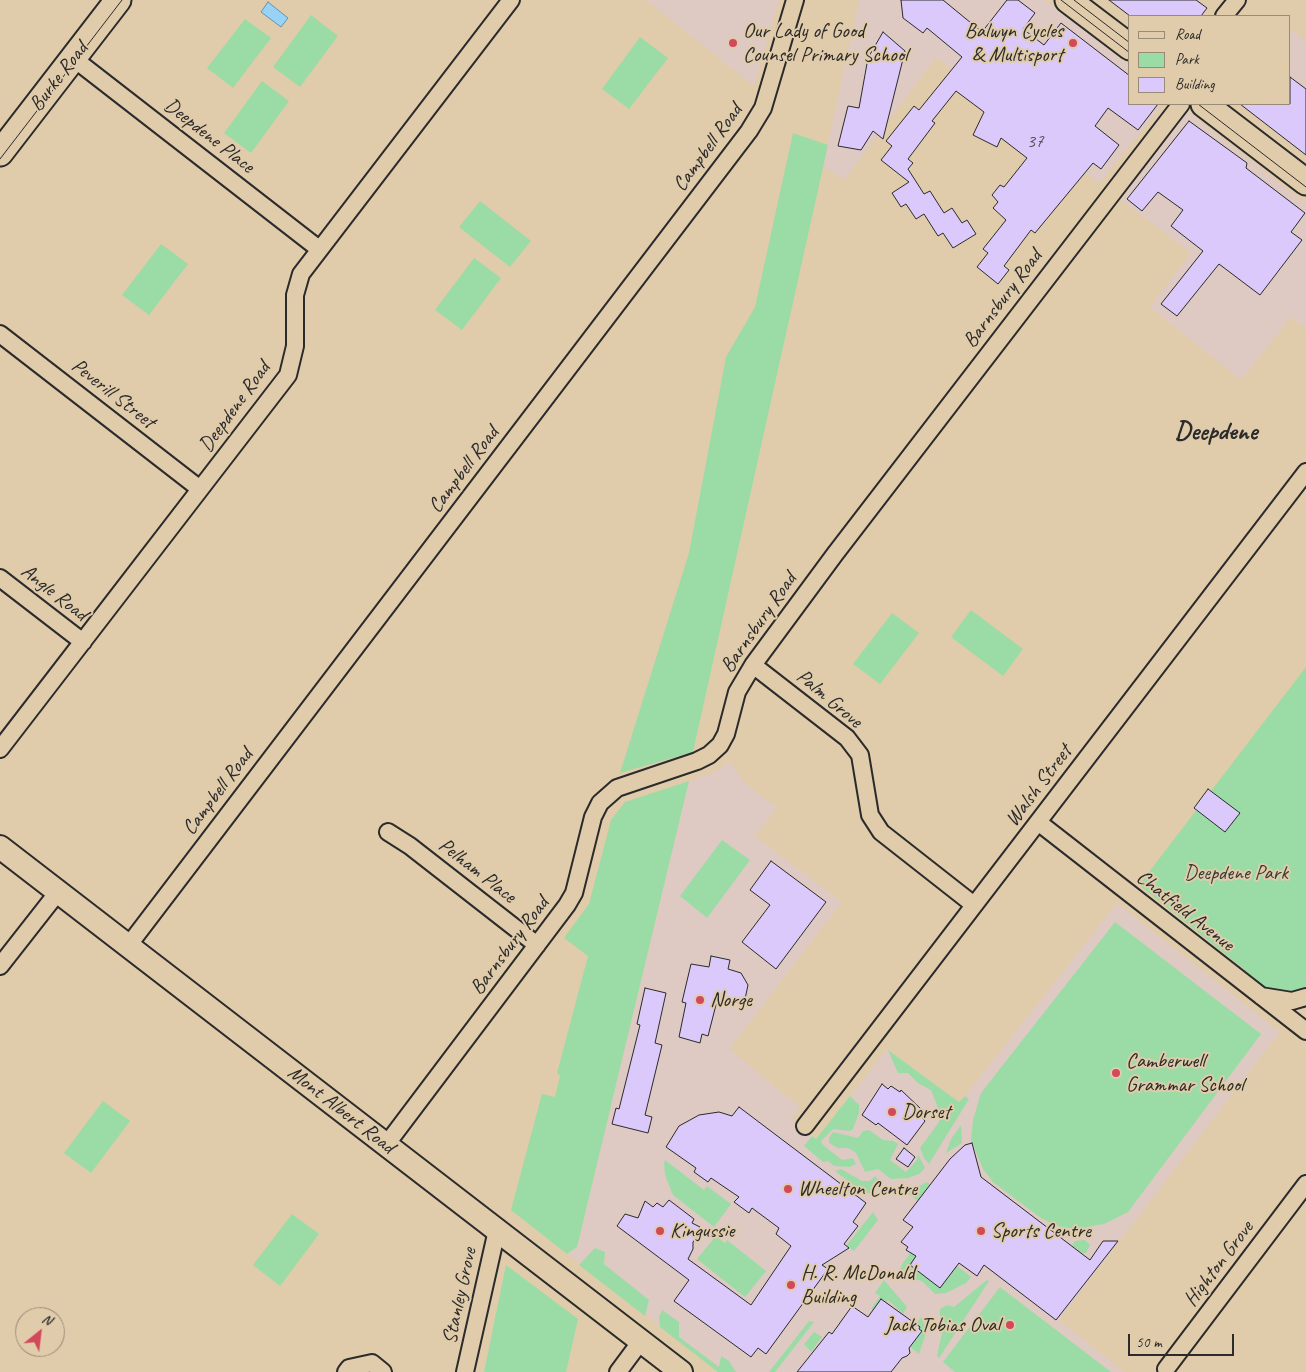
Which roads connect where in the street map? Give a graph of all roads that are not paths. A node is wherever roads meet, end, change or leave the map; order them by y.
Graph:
1 (118, 0) edge
2 (511, 0) edge
3 (795, 0) edge
4 (1068, 0) edge
5 (1237, 0) edge
6 (1225, 15) edge
7 (1128, 45) edge
8 (73, 58) junction
9 (1180, 105) edge
10 (1205, 105) edge
11 (0, 154) edge
12 (1306, 182) edge
13 (319, 248) junction
14 (0, 334) edge
15 (1306, 472) edge
16 (200, 489) junction
17 (0, 578) edge
18 (82, 642) junction
19 (753, 665) junction
20 (0, 749) edge
21 (1038, 822) junction
22 (388, 832) dead end
23 (0, 847) edge
24 (58, 892) junction
25 (974, 905) junction
26 (537, 945) junction
27 (128, 946) junction
28 (0, 966) edge
29 (1259, 996) junction
30 (1306, 997) edge
31 (1306, 1031) edge
32 (805, 1126) dead end
33 (386, 1145) junction
34 (1306, 1184) edge
35 (504, 1235) junction
36 (641, 1340) junction
37 (1166, 1369) dead end
38 (346, 1372) edge
39 (383, 1372) edge
40 (465, 1372) edge
41 (618, 1372) edge
42 (681, 1372) edge

1 - 8 main road, Burke Road
2 - 13 street, Deepdene Road
3 - 27 street, Campbell Road
4 - 7 main road
5 - 6 street
8 - 11 main road, Burke Road
8 - 13 street, Deepdene Place
9 - 19 street, Barnsbury Road
10 - 12 main road
13 - 16 street, Deepdene Road
14 - 16 street, Peverill Street
15 - 21 street, Walsh Street
16 - 18 street, Deepdene Road
17 - 18 street, Angle Road
18 - 20 street, Deepdene Road
19 - 25 street, Palm Grove
19 - 26 street, Barnsbury Road
21 - 25 street, Walsh Street
21 - 29 street, Chatfield Avenue
22 - 26 street, Pelham Place
23 - 24 main road, Mont Albert Road
24 - 27 main road, Mont Albert Road
24 - 28 street
25 - 32 street, Walsh Street
26 - 33 street, Barnsbury Road
27 - 33 main road, Mont Albert Road
29 - 30 street
29 - 31 street, Chatfield Avenue
33 - 35 main road, Mont Albert Road
34 - 37 street, Highton Grove
35 - 36 main road, Mont Albert Road
35 - 40 street, Stanley Grove
36 - 41 street
36 - 42 main road, Mont Albert Road
38 - 39 street

